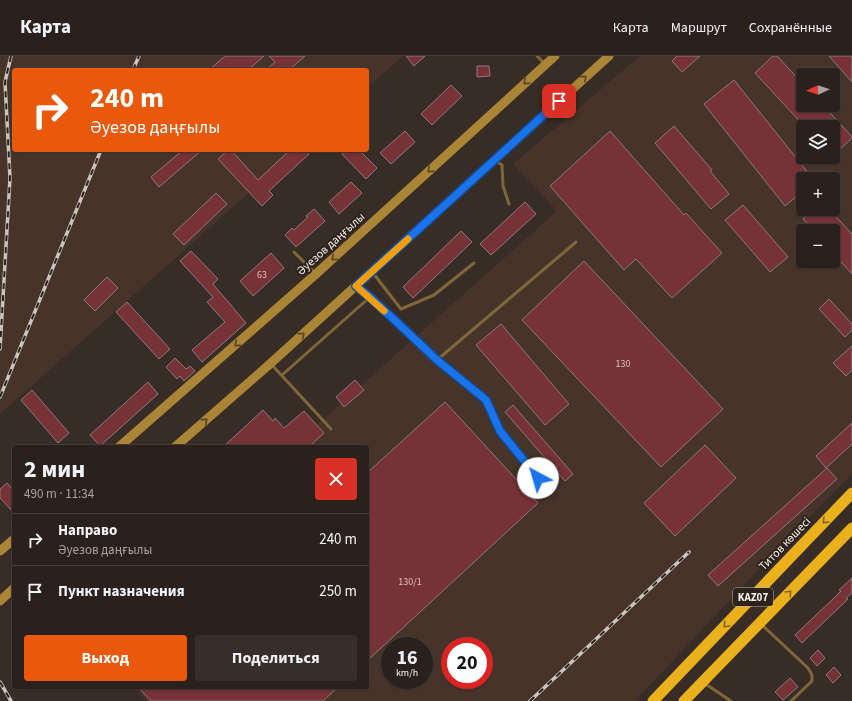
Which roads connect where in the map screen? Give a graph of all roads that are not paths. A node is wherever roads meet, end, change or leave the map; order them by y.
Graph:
1 (537, 56) edge
2 (555, 56) edge
3 (609, 56) edge
4 (545, 65) junction
5 (495, 160) junction
6 (509, 204) dead end
7 (576, 242) dead end
8 (294, 252) dead end
9 (474, 263) dead end
10 (372, 272) junction
11 (316, 274) junction
12 (356, 286) junction
13 (370, 297) junction
14 (437, 360) junction
15 (271, 363) junction
16 (282, 375) junction
17 (331, 429) dead end
18 (121, 445) edge
19 (177, 445) edge
20 (538, 478) dead end
21 (852, 493) edge
22 (852, 528) edge
23 (12, 541) edge
24 (0, 551) edge
25 (12, 590) edge
26 (0, 601) edge
27 (760, 622) junction
28 (702, 682) junction
29 (653, 701) edge
30 (684, 701) edge
31 (731, 701) edge
32 (791, 701) edge

1 - 4 lane
2 - 4 main road, Әуезов даңғылы
5 -> 3 main road
4 -> 11 main road, Әуезов даңғылы
5 - 6 lane
5 - 10 main road
7 - 14 lane
8 - 11 lane
9 - 10 lane
10 - 12 main road
11 -> 18 main road, Әуезов даңғылы
12 - 13 lane
15 -> 12 main road
13 - 14 lane
13 - 16 lane
14 - 20 lane
15 - 16 lane
19 -> 15 main road
16 - 17 lane
21 -> 29 highway, Титов көшесі / KAZ07
27 -> 22 highway, KAZ07
23 - 24 main road
25 - 26 main road
27 - 28 highway, KAZ07
27 - 32 lane
28 - 30 highway, KAZ07
28 - 31 lane

